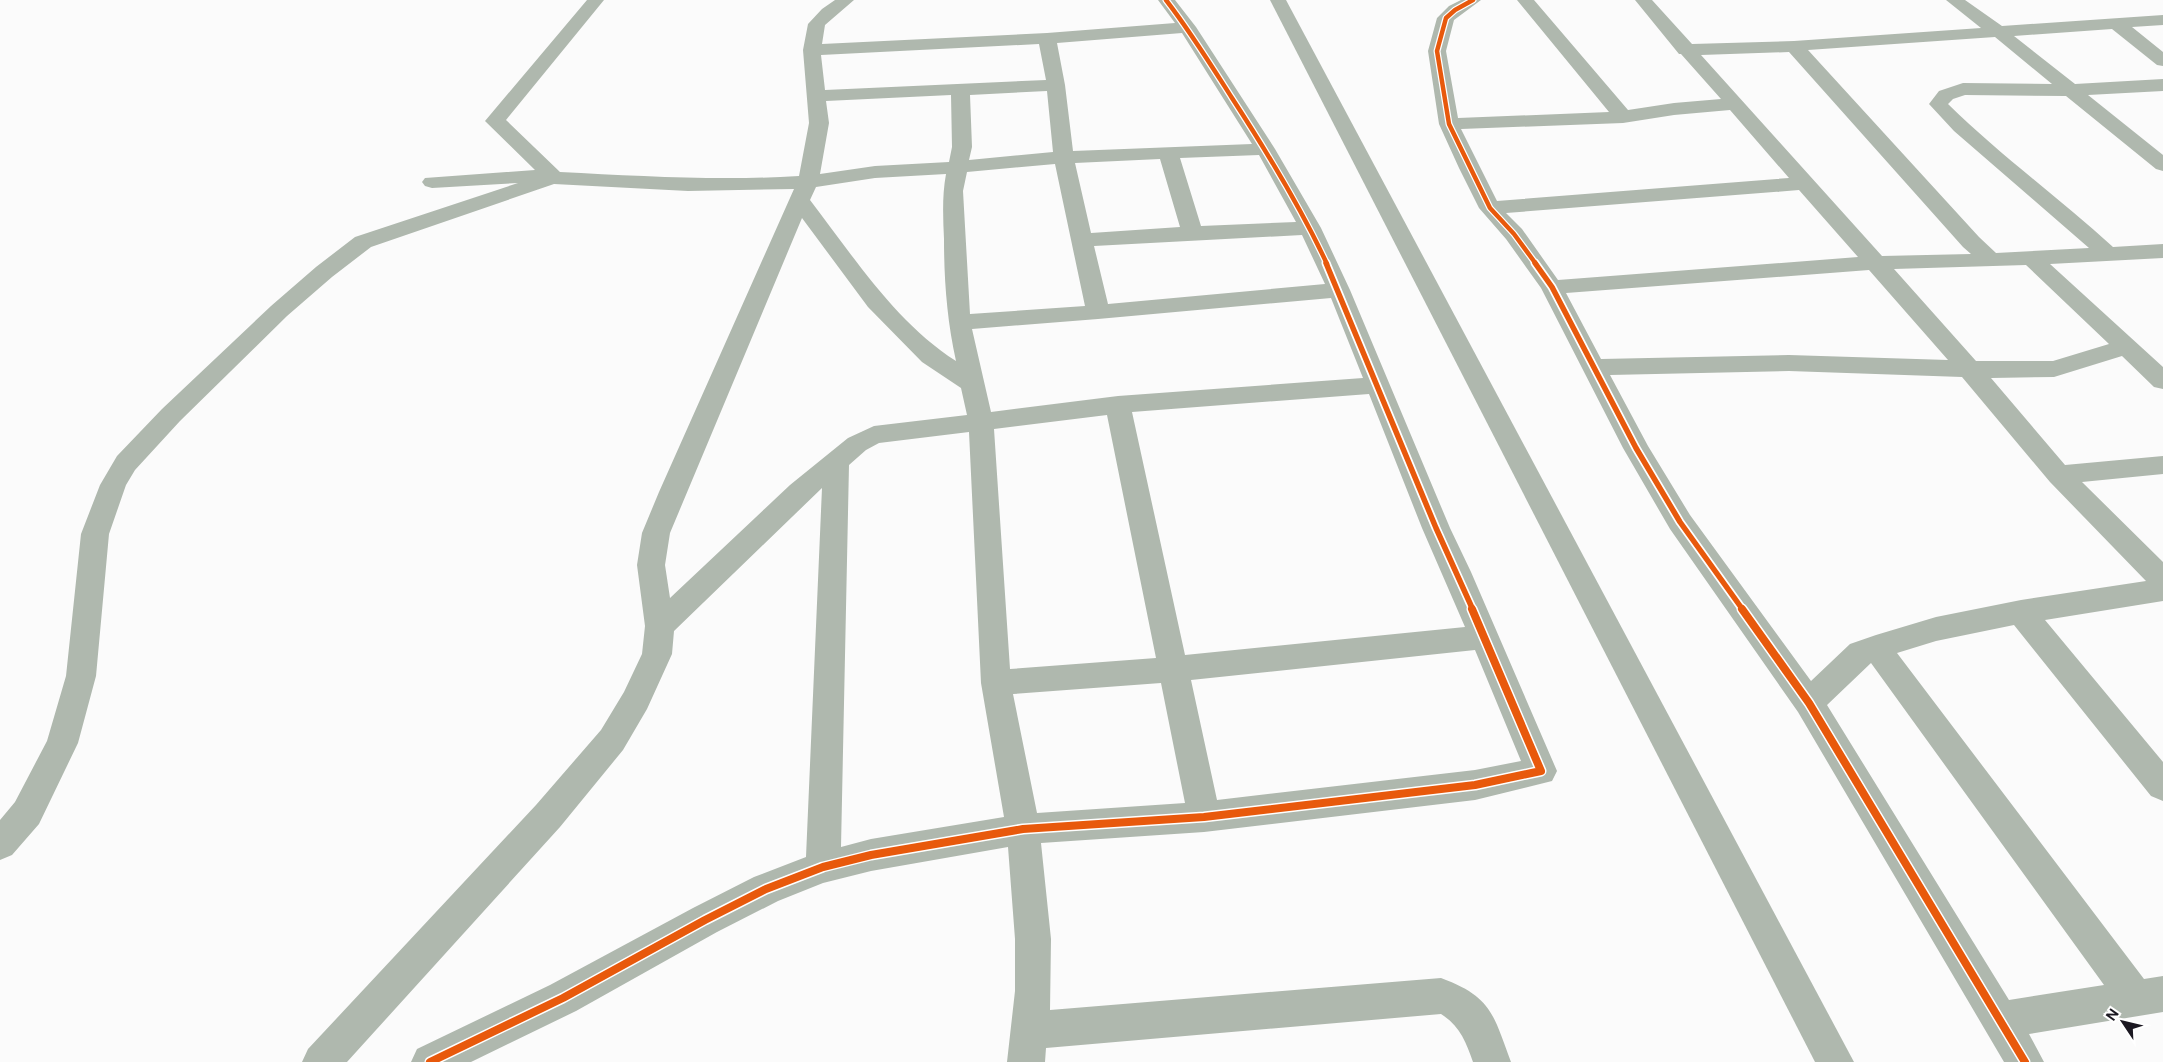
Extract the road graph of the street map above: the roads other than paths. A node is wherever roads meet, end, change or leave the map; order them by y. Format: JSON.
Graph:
{"nodes":[{"id":1,"x":596,"y":0,"type":"edge"},
{"id":2,"x":846,"y":0,"type":"edge"},
{"id":3,"x":1166,"y":0,"type":"edge"},
{"id":4,"x":1278,"y":0,"type":"edge"},
{"id":5,"x":1473,"y":0,"type":"edge"},
{"id":6,"x":1525,"y":0,"type":"edge"},
{"id":7,"x":1643,"y":0,"type":"edge"},
{"id":8,"x":1954,"y":0,"type":"edge"},
{"id":9,"x":2163,"y":20,"type":"edge"},
{"id":10,"x":2114,"y":22,"type":"junction"},
{"id":11,"x":1187,"y":27,"type":"junction"},
{"id":12,"x":1999,"y":32,"type":"junction"},
{"id":13,"x":1047,"y":38,"type":"junction"},
{"id":14,"x":1794,"y":46,"type":"junction"},
{"id":15,"x":812,"y":50,"type":"junction"},
{"id":16,"x":1685,"y":50,"type":"junction"},
{"id":17,"x":2163,"y":60,"type":"edge"},
{"id":18,"x":1056,"y":84,"type":"junction"},
{"id":19,"x":2163,"y":85,"type":"edge"},
{"id":20,"x":2071,"y":90,"type":"junction"},
{"id":21,"x":960,"y":91,"type":"junction"},
{"id":22,"x":816,"y":96,"type":"junction"},
{"id":23,"x":1734,"y":104,"type":"junction"},
{"id":24,"x":1623,"y":117,"type":"junction"},
{"id":25,"x":1449,"y":124,"type":"junction"},
{"id":26,"x":1265,"y":149,"type":"junction"},
{"id":27,"x":1168,"y":153,"type":"junction"},
{"id":28,"x":1064,"y":157,"type":"junction"},
{"id":29,"x":2163,"y":165,"type":"edge"},
{"id":30,"x":959,"y":167,"type":"junction"},
{"id":31,"x":554,"y":177,"type":"junction"},
{"id":32,"x":432,"y":182,"type":"dead end"},
{"id":33,"x":1804,"y":183,"type":"junction"},
{"id":34,"x":803,"y":191,"type":"junction"},
{"id":35,"x":1490,"y":208,"type":"junction"},
{"id":36,"x":1310,"y":228,"type":"junction"},
{"id":37,"x":1192,"y":233,"type":"junction"},
{"id":38,"x":1082,"y":240,"type":"junction"},
{"id":39,"x":2138,"y":252,"type":"junction"},
{"id":40,"x":2163,"y":252,"type":"edge"},
{"id":41,"x":2108,"y":254,"type":"junction"},
{"id":42,"x":2030,"y":257,"type":"junction"},
{"id":43,"x":1991,"y":260,"type":"junction"},
{"id":44,"x":1874,"y":262,"type":"junction"},
{"id":45,"x":2163,"y":272,"type":"edge"},
{"id":46,"x":1552,"y":287,"type":"junction"},
{"id":47,"x":1340,"y":290,"type":"junction"},
{"id":48,"x":1098,"y":312,"type":"junction"},
{"id":49,"x":959,"y":322,"type":"junction"},
{"id":50,"x":2125,"y":347,"type":"junction"},
{"id":51,"x":1594,"y":367,"type":"junction"},
{"id":52,"x":1966,"y":368,"type":"junction"},
{"id":53,"x":2163,"y":381,"type":"edge"},
{"id":54,"x":973,"y":384,"type":"junction"},
{"id":55,"x":1379,"y":386,"type":"junction"},
{"id":56,"x":1118,"y":405,"type":"junction"},
{"id":57,"x":981,"y":422,"type":"junction"},
{"id":58,"x":836,"y":461,"type":"junction"},
{"id":59,"x":2163,"y":465,"type":"edge"},
{"id":60,"x":2059,"y":474,"type":"junction"},
{"id":61,"x":2163,"y":580,"type":"edge"},
{"id":62,"x":2163,"y":590,"type":"edge"},
{"id":63,"x":2021,"y":612,"type":"junction"},
{"id":64,"x":660,"y":626,"type":"junction"},
{"id":65,"x":1484,"y":637,"type":"junction"},
{"id":66,"x":1876,"y":647,"type":"junction"},
{"id":67,"x":1173,"y":669,"type":"junction"},
{"id":68,"x":996,"y":683,"type":"junction"},
{"id":69,"x":1809,"y":703,"type":"junction"},
{"id":70,"x":2163,"y":786,"type":"edge"},
{"id":71,"x":1204,"y":817,"type":"junction"},
{"id":72,"x":13,"y":822,"type":"edge"},
{"id":73,"x":1023,"y":829,"type":"junction"},
{"id":74,"x":0,"y":844,"type":"edge"},
{"id":75,"x":823,"y":867,"type":"junction"},
{"id":76,"x":2150,"y":996,"type":"edge"},
{"id":77,"x":1999,"y":1020,"type":"junction"},
{"id":78,"x":1027,"y":1046,"type":"edge"},
{"id":79,"x":321,"y":1062,"type":"edge"},
{"id":80,"x":430,"y":1062,"type":"edge"},
{"id":81,"x":1492,"y":1062,"type":"edge"},
{"id":82,"x":1835,"y":1062,"type":"edge"},
{"id":83,"x":2025,"y":1062,"type":"edge"}],
"edges":[{"from":1,"to":31,"type":"street"},
{"from":2,"to":15,"type":"street"},
{"from":3,"to":11,"type":"street"},
{"from":4,"to":82,"type":"street"},
{"from":5,"to":25,"type":"street"},
{"from":6,"to":24,"type":"street"},
{"from":7,"to":16,"type":"street"},
{"from":8,"to":12,"type":"street"},
{"from":9,"to":10,"type":"street"},
{"from":10,"to":12,"type":"street"},
{"from":10,"to":17,"type":"street"},
{"from":11,"to":13,"type":"street"},
{"from":11,"to":26,"type":"street"},
{"from":12,"to":14,"type":"street"},
{"from":12,"to":20,"type":"street"},
{"from":13,"to":15,"type":"street"},
{"from":13,"to":18,"type":"street"},
{"from":14,"to":16,"type":"street"},
{"from":14,"to":43,"type":"street"},
{"from":15,"to":22,"type":"street"},
{"from":16,"to":23,"type":"street"},
{"from":18,"to":21,"type":"street"},
{"from":18,"to":28,"type":"street"},
{"from":19,"to":20,"type":"street"},
{"from":20,"to":29,"type":"street"},
{"from":20,"to":41,"type":"street"},
{"from":21,"to":22,"type":"street"},
{"from":21,"to":30,"type":"street"},
{"from":22,"to":34,"type":"street"},
{"from":23,"to":24,"type":"street"},
{"from":23,"to":33,"type":"street"},
{"from":24,"to":25,"type":"street"},
{"from":25,"to":35,"type":"street"},
{"from":26,"to":27,"type":"street"},
{"from":26,"to":36,"type":"street"},
{"from":27,"to":28,"type":"street"},
{"from":27,"to":37,"type":"street"},
{"from":28,"to":30,"type":"street"},
{"from":28,"to":38,"type":"street"},
{"from":30,"to":34,"type":"street"},
{"from":30,"to":49,"type":"street"},
{"from":31,"to":32,"type":"street"},
{"from":31,"to":34,"type":"street"},
{"from":31,"to":72,"type":"street"},
{"from":33,"to":35,"type":"street"},
{"from":33,"to":44,"type":"street"},
{"from":34,"to":54,"type":"street"},
{"from":34,"to":64,"type":"street"},
{"from":35,"to":46,"type":"street"},
{"from":36,"to":37,"type":"street"},
{"from":36,"to":47,"type":"street"},
{"from":37,"to":38,"type":"street"},
{"from":38,"to":48,"type":"street"},
{"from":39,"to":40,"type":"street"},
{"from":39,"to":41,"type":"street"},
{"from":39,"to":45,"type":"street"},
{"from":41,"to":42,"type":"street"},
{"from":42,"to":43,"type":"street"},
{"from":42,"to":50,"type":"street"},
{"from":43,"to":44,"type":"street"},
{"from":44,"to":46,"type":"street"},
{"from":44,"to":52,"type":"street"},
{"from":46,"to":51,"type":"street"},
{"from":47,"to":48,"type":"street"},
{"from":47,"to":55,"type":"street"},
{"from":48,"to":49,"type":"street"},
{"from":49,"to":54,"type":"street"},
{"from":50,"to":52,"type":"street"},
{"from":50,"to":53,"type":"street"},
{"from":51,"to":52,"type":"street"},
{"from":51,"to":69,"type":"street"},
{"from":52,"to":60,"type":"street"},
{"from":54,"to":57,"type":"street"},
{"from":55,"to":56,"type":"street"},
{"from":55,"to":65,"type":"street"},
{"from":56,"to":57,"type":"street"},
{"from":56,"to":67,"type":"street"},
{"from":57,"to":58,"type":"street"},
{"from":57,"to":68,"type":"street"},
{"from":58,"to":64,"type":"street"},
{"from":58,"to":75,"type":"street"},
{"from":59,"to":60,"type":"street"},
{"from":60,"to":61,"type":"street"},
{"from":62,"to":63,"type":"street"},
{"from":63,"to":66,"type":"street"},
{"from":63,"to":70,"type":"street"},
{"from":64,"to":79,"type":"street"},
{"from":65,"to":67,"type":"street"},
{"from":65,"to":71,"type":"street"},
{"from":66,"to":69,"type":"street"},
{"from":66,"to":76,"type":"street"},
{"from":67,"to":68,"type":"street"},
{"from":67,"to":71,"type":"street"},
{"from":68,"to":73,"type":"street"},
{"from":69,"to":77,"type":"street"},
{"from":71,"to":73,"type":"street"},
{"from":72,"to":74,"type":"street"},
{"from":73,"to":75,"type":"street"},
{"from":73,"to":78,"type":"street"},
{"from":75,"to":80,"type":"street"},
{"from":76,"to":77,"type":"street"},
{"from":77,"to":83,"type":"street"},
{"from":78,"to":81,"type":"street"}]}
